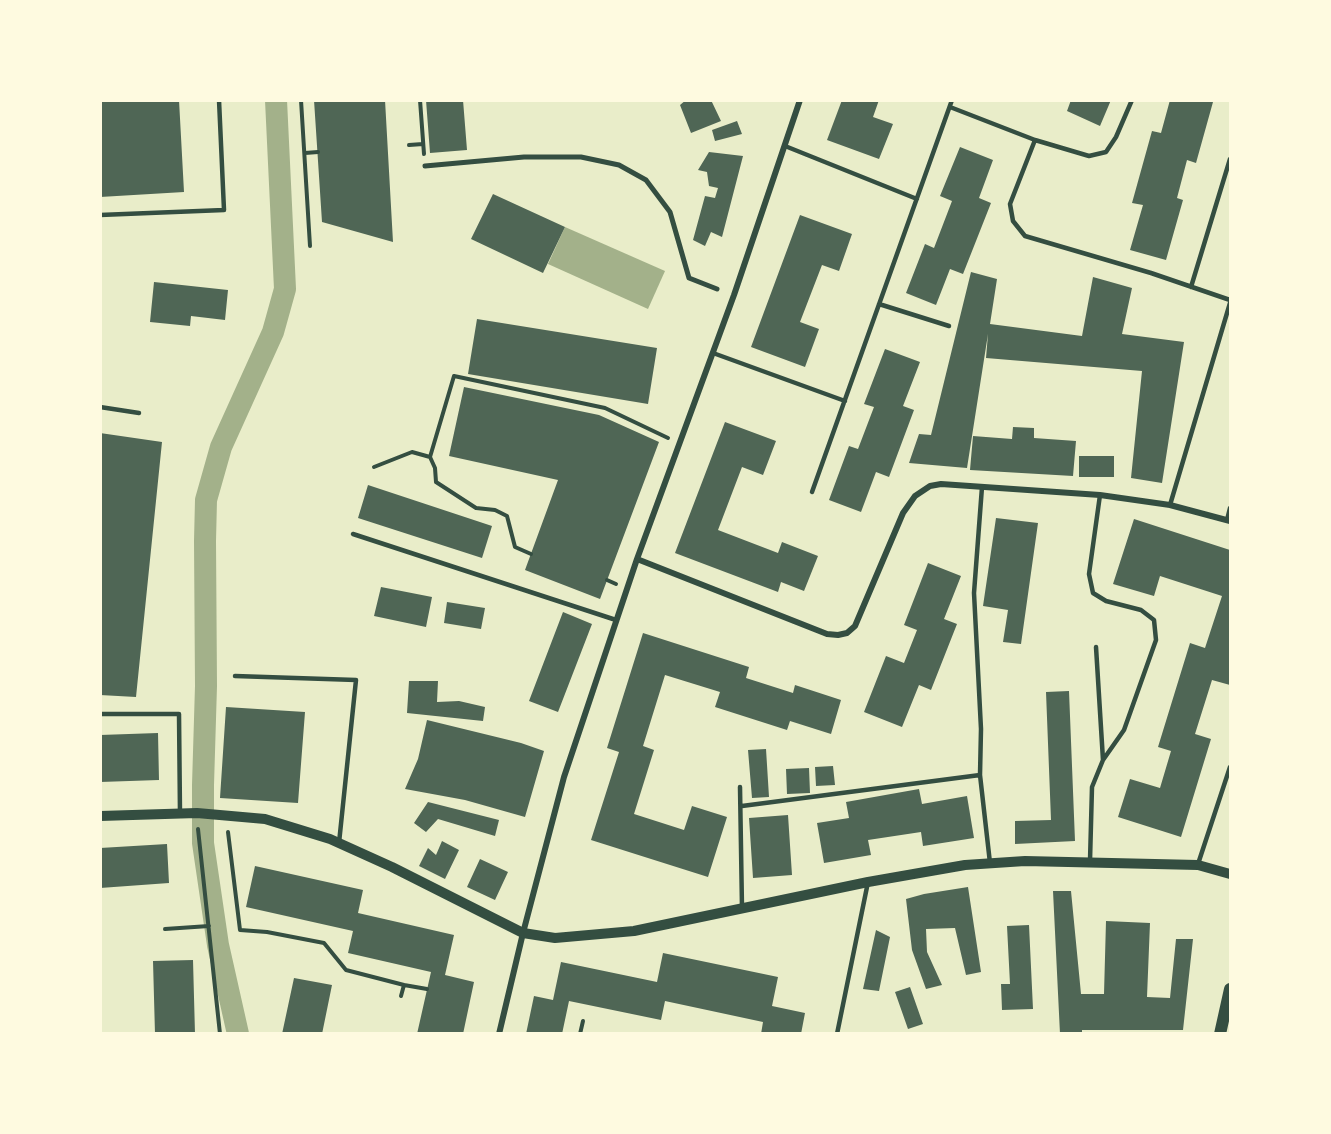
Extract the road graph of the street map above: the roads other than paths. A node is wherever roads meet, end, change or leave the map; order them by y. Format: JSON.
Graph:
{"nodes":[{"id":1,"x":219,"y":100,"type":"edge"},
{"id":2,"x":800,"y":100,"type":"edge"},
{"id":3,"x":952,"y":100,"type":"edge"},
{"id":4,"x":1132,"y":100,"type":"edge"},
{"id":5,"x":950,"y":107,"type":"junction"},
{"id":6,"x":1035,"y":140,"type":"junction"},
{"id":7,"x":785,"y":146,"type":"junction"},
{"id":8,"x":1230,"y":159,"type":"edge"},
{"id":9,"x":425,"y":166,"type":"road end"},
{"id":10,"x":1223,"y":182,"type":"junction"},
{"id":11,"x":1230,"y":184,"type":"edge"},
{"id":12,"x":917,"y":199,"type":"junction"},
{"id":13,"x":100,"y":214,"type":"edge"},
{"id":14,"x":1191,"y":287,"type":"junction"},
{"id":15,"x":717,"y":289,"type":"dead end"},
{"id":16,"x":1230,"y":302,"type":"edge"},
{"id":17,"x":879,"y":304,"type":"junction"},
{"id":18,"x":949,"y":326,"type":"dead end"},
{"id":19,"x":713,"y":353,"type":"junction"},
{"id":20,"x":844,"y":401,"type":"junction"},
{"id":21,"x":100,"y":407,"type":"edge"},
{"id":22,"x":139,"y":413,"type":"dead end"},
{"id":23,"x":982,"y":487,"type":"junction"},
{"id":24,"x":812,"y":492,"type":"dead end"},
{"id":25,"x":1100,"y":495,"type":"junction"},
{"id":26,"x":1170,"y":505,"type":"junction"},
{"id":27,"x":1230,"y":508,"type":"edge"},
{"id":28,"x":1229,"y":521,"type":"edge"},
{"id":29,"x":353,"y":534,"type":"dead end"},
{"id":30,"x":637,"y":559,"type":"junction"},
{"id":31,"x":616,"y":620,"type":"junction"},
{"id":32,"x":1096,"y":647,"type":"dead end"},
{"id":33,"x":235,"y":676,"type":"dead end"},
{"id":34,"x":100,"y":714,"type":"edge"},
{"id":35,"x":1103,"y":760,"type":"junction"},
{"id":36,"x":1230,"y":767,"type":"edge"},
{"id":37,"x":980,"y":776,"type":"junction"},
{"id":38,"x":740,"y":787,"type":"dead end"},
{"id":39,"x":742,"y":806,"type":"junction"},
{"id":40,"x":180,"y":814,"type":"junction"},
{"id":41,"x":100,"y":816,"type":"edge"},
{"id":42,"x":339,"y":843,"type":"junction"},
{"id":43,"x":990,"y":863,"type":"junction"},
{"id":44,"x":1090,"y":863,"type":"junction"},
{"id":45,"x":1198,"y":865,"type":"junction"},
{"id":46,"x":1230,"y":874,"type":"edge"},
{"id":47,"x":868,"y":882,"type":"junction"},
{"id":48,"x":742,"y":909,"type":"junction"},
{"id":49,"x":523,"y":933,"type":"junction"},
{"id":50,"x":1230,"y":989,"type":"edge"},
{"id":51,"x":1221,"y":1030,"type":"edge"},
{"id":52,"x":499,"y":1034,"type":"edge"},
{"id":53,"x":837,"y":1034,"type":"edge"}],
"edges":[{"from":1,"to":13,"type":"lane"},
{"from":2,"to":7,"type":"street"},
{"from":3,"to":5,"type":"lane"},
{"from":4,"to":6,"type":"lane"},
{"from":5,"to":6,"type":"lane"},
{"from":5,"to":12,"type":"lane"},
{"from":6,"to":14,"type":"lane"},
{"from":7,"to":12,"type":"lane"},
{"from":7,"to":19,"type":"street"},
{"from":8,"to":10,"type":"lane"},
{"from":9,"to":15,"type":"street"},
{"from":10,"to":11,"type":"lane"},
{"from":10,"to":14,"type":"lane"},
{"from":12,"to":17,"type":"lane"},
{"from":14,"to":16,"type":"lane"},
{"from":16,"to":26,"type":"lane"},
{"from":17,"to":18,"type":"lane"},
{"from":17,"to":20,"type":"lane"},
{"from":19,"to":20,"type":"lane"},
{"from":19,"to":30,"type":"street"},
{"from":20,"to":24,"type":"lane"},
{"from":21,"to":22,"type":"lane"},
{"from":23,"to":25,"type":"street"},
{"from":23,"to":30,"type":"street"},
{"from":23,"to":37,"type":"lane"},
{"from":25,"to":26,"type":"street"},
{"from":25,"to":35,"type":"lane"},
{"from":26,"to":28,"type":"street"},
{"from":27,"to":28,"type":"lane"},
{"from":29,"to":31,"type":"lane"},
{"from":30,"to":31,"type":"street"},
{"from":31,"to":49,"type":"street"},
{"from":32,"to":35,"type":"lane"},
{"from":33,"to":42,"type":"lane"},
{"from":34,"to":40,"type":"lane"},
{"from":35,"to":44,"type":"lane"},
{"from":36,"to":45,"type":"lane"},
{"from":37,"to":39,"type":"lane"},
{"from":37,"to":43,"type":"lane"},
{"from":38,"to":39,"type":"lane"},
{"from":39,"to":48,"type":"lane"},
{"from":40,"to":41,"type":"street"},
{"from":40,"to":42,"type":"street"},
{"from":42,"to":49,"type":"street"},
{"from":43,"to":44,"type":"street"},
{"from":43,"to":47,"type":"street"},
{"from":44,"to":45,"type":"street"},
{"from":45,"to":46,"type":"street"},
{"from":47,"to":48,"type":"street"},
{"from":47,"to":53,"type":"lane"},
{"from":48,"to":49,"type":"street"},
{"from":49,"to":52,"type":"street"},
{"from":50,"to":51,"type":"main road"}]}
